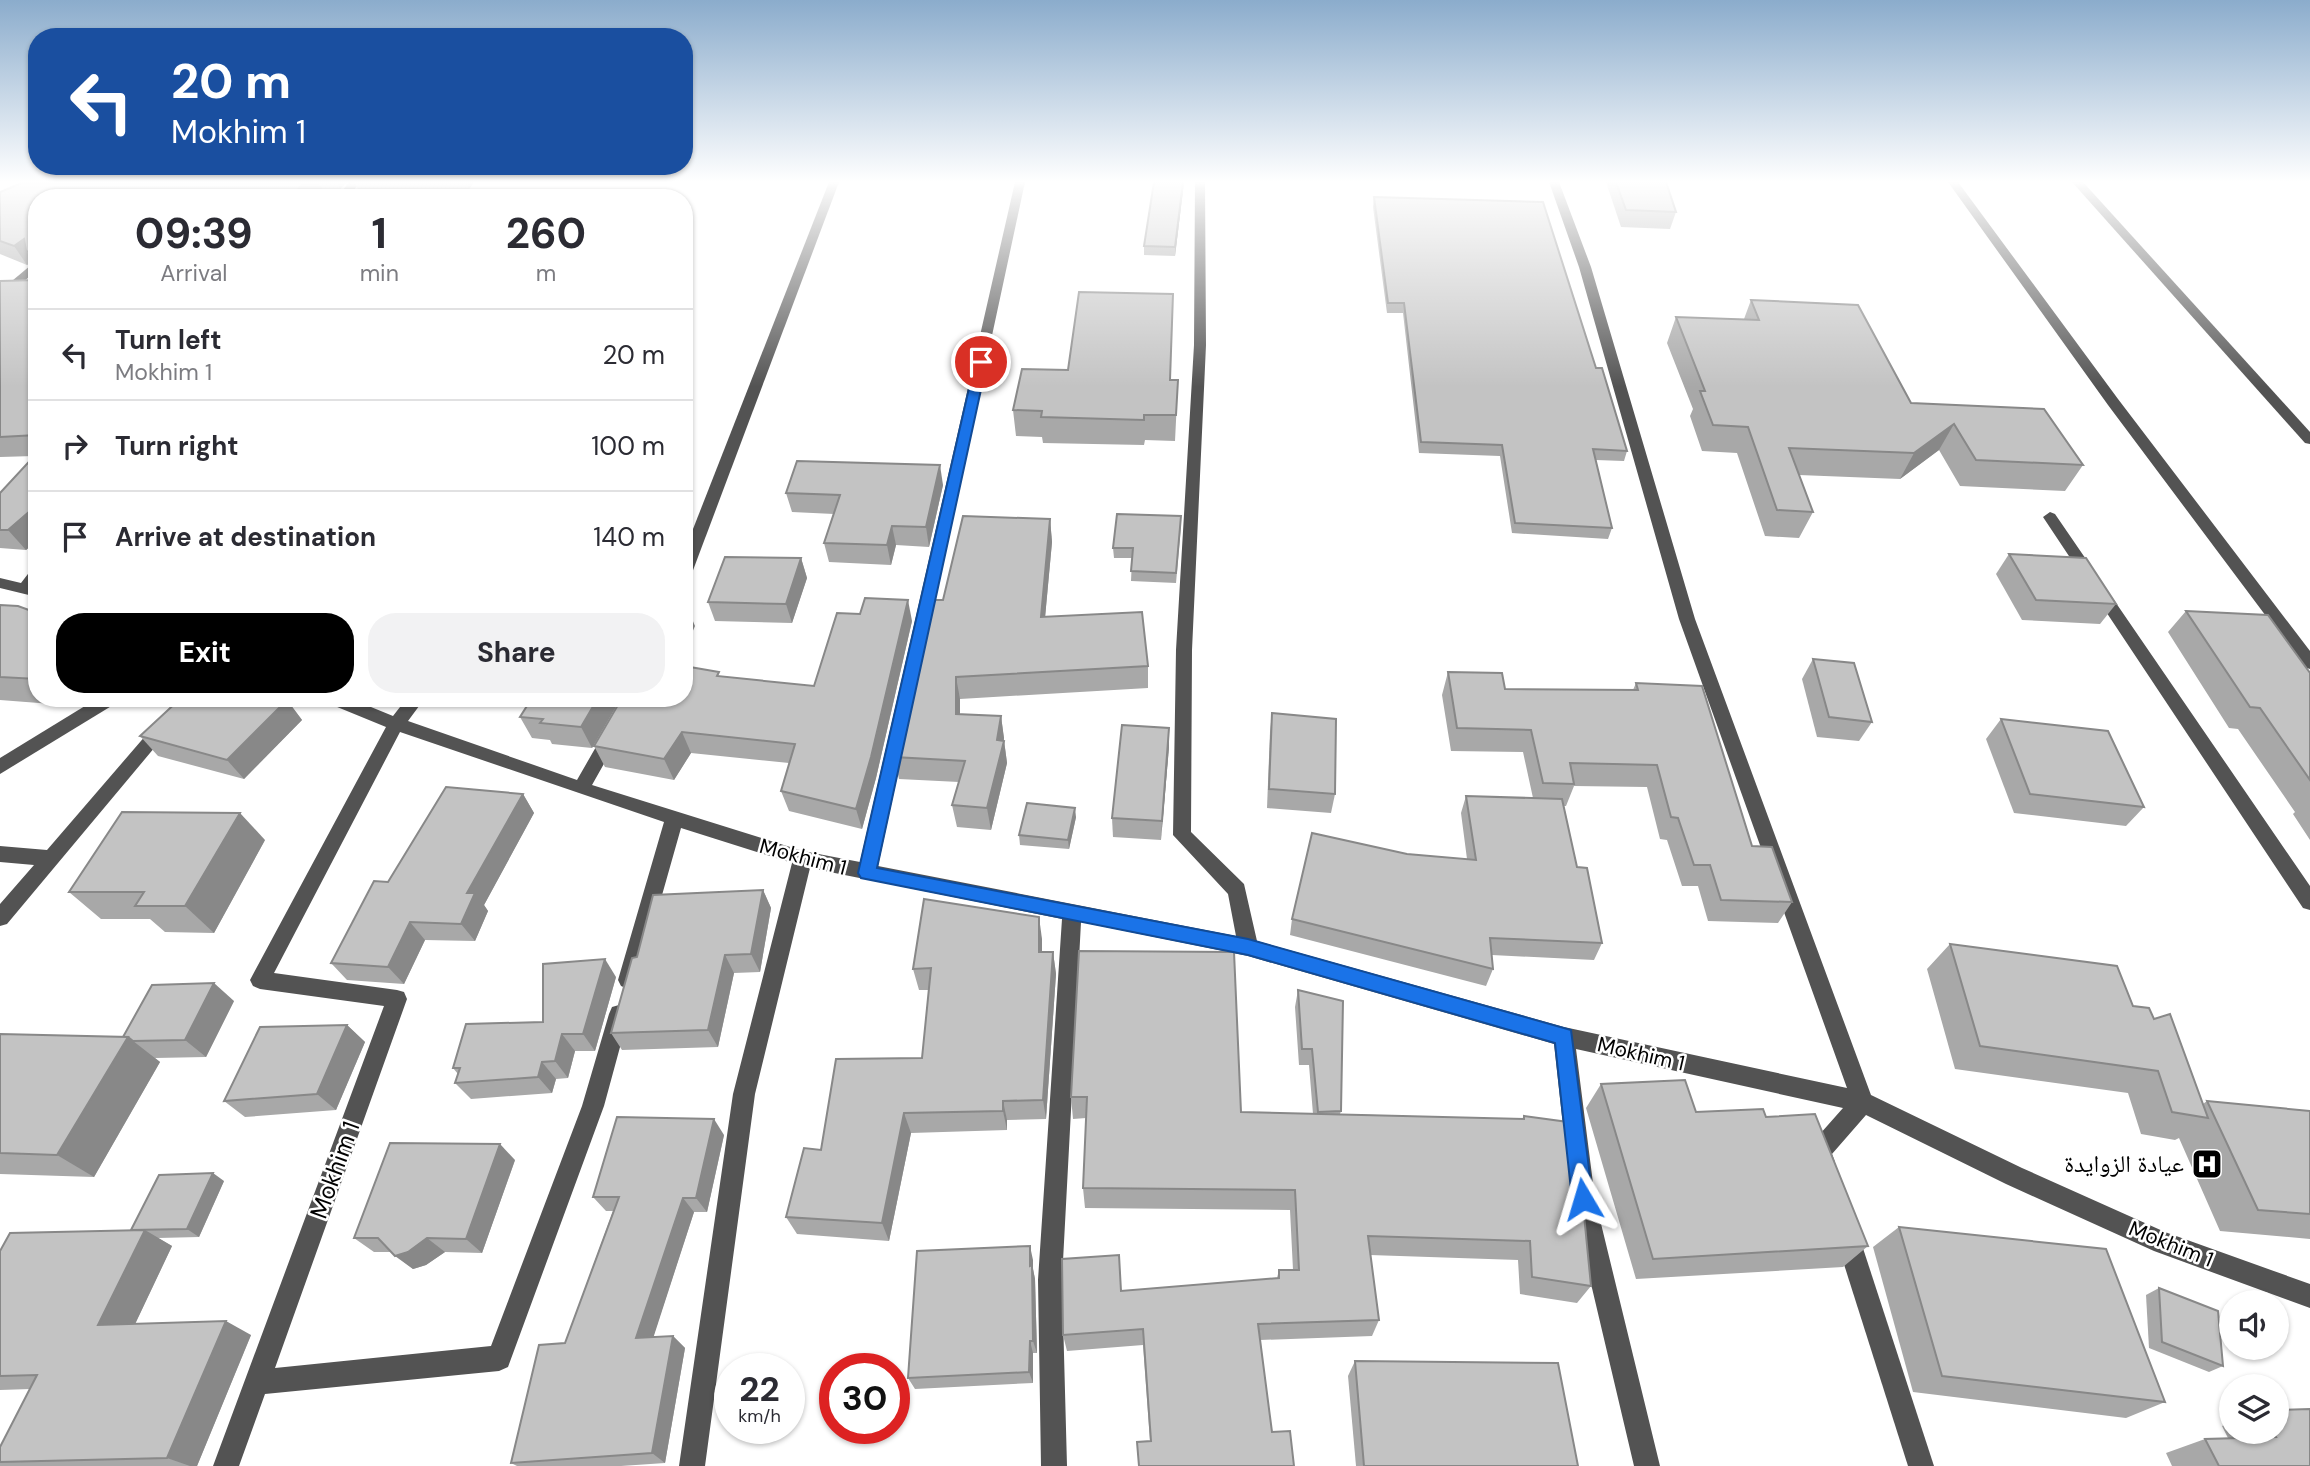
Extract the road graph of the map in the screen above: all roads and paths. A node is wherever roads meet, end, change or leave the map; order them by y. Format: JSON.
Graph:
{"nodes":[{"id":1,"x":808,"y":250,"type":"edge"},
{"id":2,"x":1005,"y":250,"type":"edge"},
{"id":3,"x":1200,"y":250,"type":"edge"},
{"id":4,"x":1578,"y":250,"type":"edge"},
{"id":5,"x":2002,"y":250,"type":"edge"},
{"id":6,"x":2139,"y":250,"type":"edge"},
{"id":7,"x":28,"y":272,"type":"edge"},
{"id":8,"x":0,"y":280,"type":"edge"},
{"id":9,"x":16,"y":283,"type":"junction"},
{"id":10,"x":0,"y":298,"type":"edge"},
{"id":11,"x":2310,"y":440,"type":"edge"},
{"id":12,"x":2050,"y":517,"type":"dead end"},
{"id":13,"x":693,"y":550,"type":"edge"},
{"id":14,"x":0,"y":583,"type":"edge"},
{"id":15,"x":28,"y":589,"type":"edge"},
{"id":16,"x":2310,"y":663,"type":"edge"},
{"id":17,"x":97,"y":707,"type":"edge"},
{"id":18,"x":180,"y":707,"type":"edge"},
{"id":19,"x":354,"y":707,"type":"edge"},
{"id":20,"x":410,"y":707,"type":"edge"},
{"id":21,"x":628,"y":707,"type":"edge"},
{"id":22,"x":396,"y":724,"type":"junction"},
{"id":23,"x":0,"y":766,"type":"edge"},
{"id":24,"x":581,"y":789,"type":"junction"},
{"id":25,"x":674,"y":819,"type":"junction"},
{"id":26,"x":0,"y":853,"type":"edge"},
{"id":27,"x":50,"y":858,"type":"junction"},
{"id":28,"x":803,"y":859,"type":"junction"},
{"id":29,"x":867,"y":873,"type":"junction"},
{"id":30,"x":2310,"y":902,"type":"edge"},
{"id":31,"x":1072,"y":914,"type":"junction"},
{"id":32,"x":0,"y":918,"type":"edge"},
{"id":33,"x":1248,"y":947,"type":"junction"},
{"id":34,"x":1564,"y":1037,"type":"junction"},
{"id":35,"x":1863,"y":1102,"type":"junction"},
{"id":36,"x":1833,"y":1190,"type":"edge"},
{"id":37,"x":1841,"y":1217,"type":"edge"},
{"id":38,"x":2310,"y":1296,"type":"edge"},
{"id":39,"x":258,"y":1382,"type":"junction"},
{"id":40,"x":226,"y":1466,"type":"edge"},
{"id":41,"x":692,"y":1466,"type":"edge"},
{"id":42,"x":1054,"y":1466,"type":"edge"},
{"id":43,"x":1647,"y":1466,"type":"edge"},
{"id":44,"x":1922,"y":1466,"type":"edge"}],
"edges":[{"from":1,"to":13,"type":"street"},
{"from":2,"to":29,"type":"street"},
{"from":3,"to":33,"type":"street"},
{"from":4,"to":35,"type":"street"},
{"from":5,"to":16,"type":"street"},
{"from":6,"to":11,"type":"street"},
{"from":7,"to":9,"type":"street"},
{"from":8,"to":9,"type":"street"},
{"from":9,"to":10,"type":"street"},
{"from":12,"to":30,"type":"street"},
{"from":14,"to":15,"type":"street"},
{"from":17,"to":23,"type":"street"},
{"from":18,"to":27,"type":"street"},
{"from":19,"to":22,"type":"street","name":"Mokhim 1"},
{"from":20,"to":22,"type":"street","name":"Mokhim 1"},
{"from":21,"to":24,"type":"street"},
{"from":22,"to":24,"type":"street","name":"Mokhim 1"},
{"from":22,"to":39,"type":"street","name":"Mokhim 1"},
{"from":24,"to":25,"type":"street","name":"Mokhim 1"},
{"from":25,"to":28,"type":"street","name":"Mokhim 1"},
{"from":25,"to":39,"type":"street"},
{"from":26,"to":27,"type":"street"},
{"from":27,"to":32,"type":"street"},
{"from":28,"to":29,"type":"street","name":"Mokhim 1"},
{"from":28,"to":41,"type":"street"},
{"from":29,"to":31,"type":"street","name":"Mokhim 1"},
{"from":31,"to":33,"type":"street","name":"Mokhim 1"},
{"from":31,"to":42,"type":"street"},
{"from":33,"to":34,"type":"street","name":"Mokhim 1"},
{"from":34,"to":35,"type":"street","name":"Mokhim 1"},
{"from":34,"to":43,"type":"street"},
{"from":35,"to":36,"type":"street"},
{"from":35,"to":38,"type":"street","name":"Mokhim 1"},
{"from":37,"to":44,"type":"street"},
{"from":39,"to":40,"type":"street","name":"Mokhim 1"}]}
